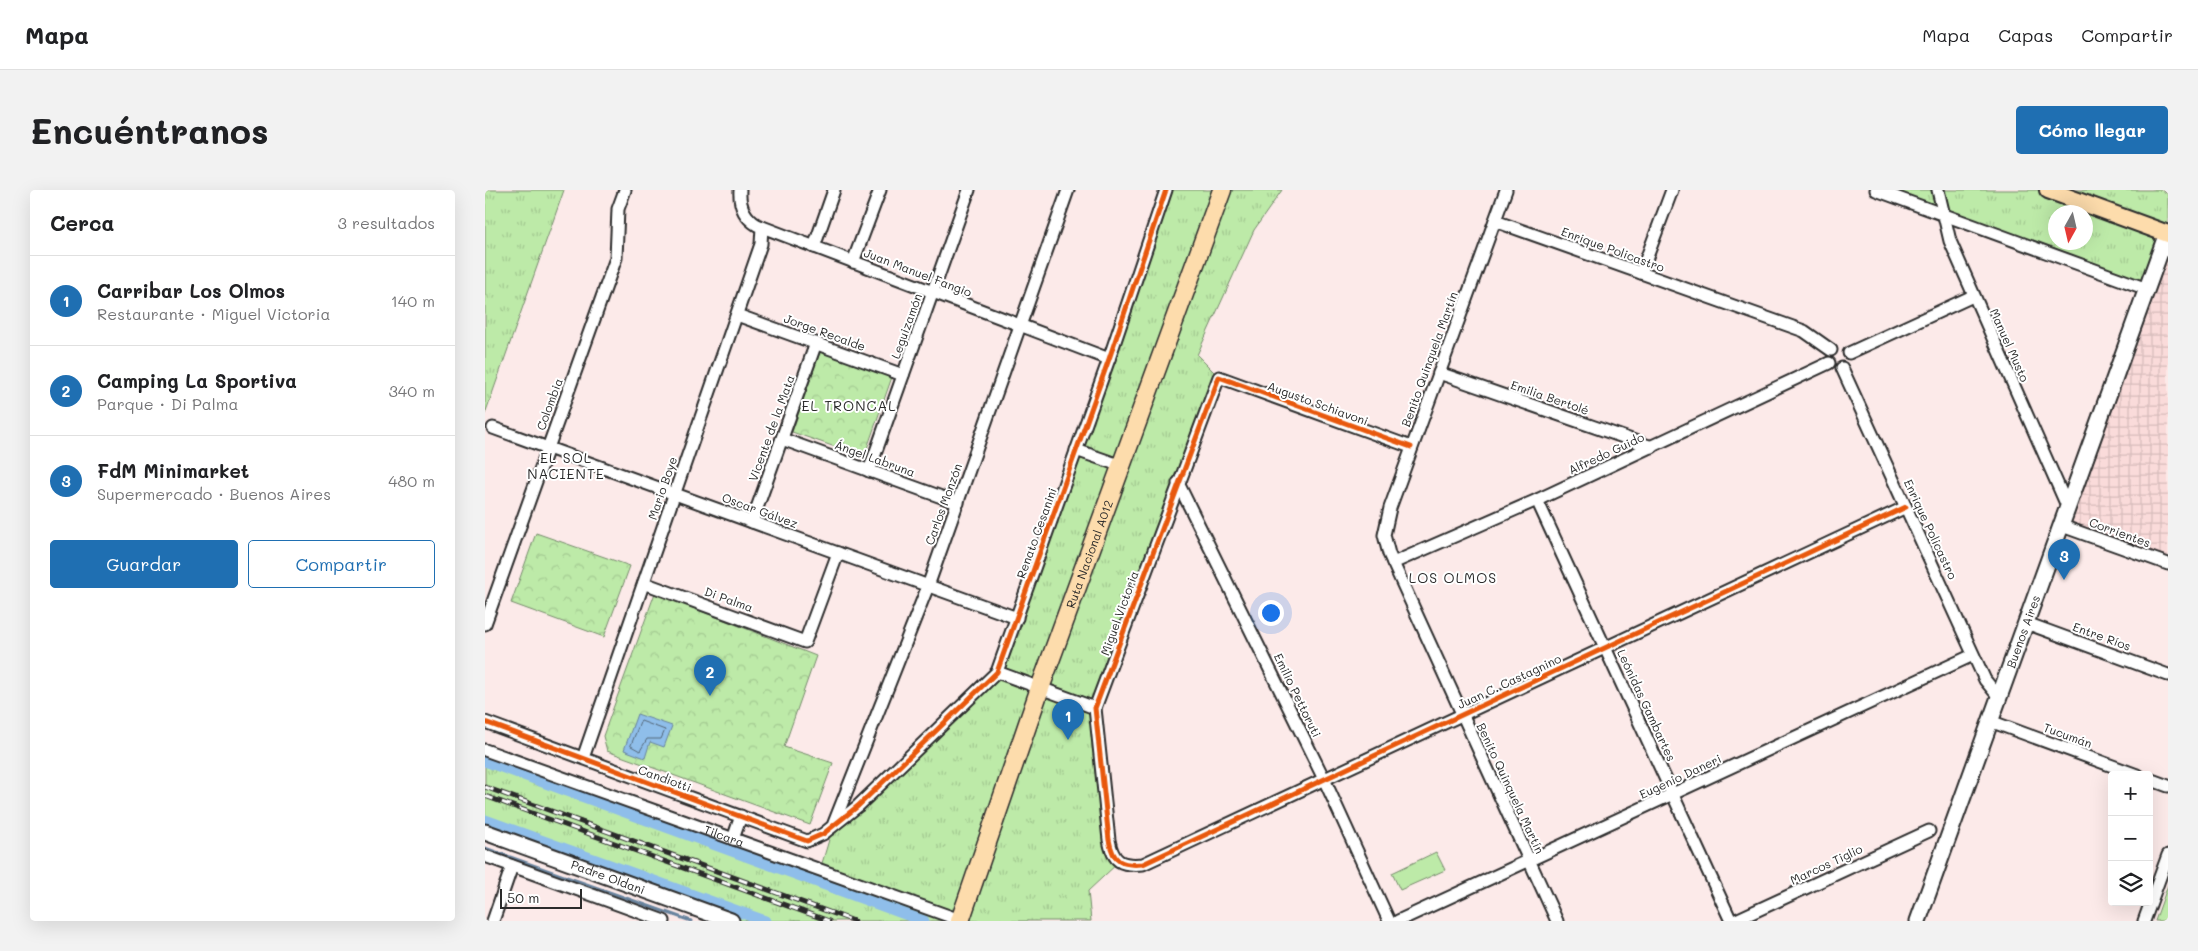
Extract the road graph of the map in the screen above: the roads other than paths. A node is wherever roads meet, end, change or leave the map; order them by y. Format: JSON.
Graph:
{"nodes":[{"id":1,"x":625,"y":190,"type":"edge"},
{"id":2,"x":740,"y":190,"type":"edge"},
{"id":3,"x":834,"y":190,"type":"edge"},
{"id":4,"x":880,"y":190,"type":"edge"},
{"id":5,"x":969,"y":190,"type":"edge"},
{"id":6,"x":1068,"y":190,"type":"edge"},
{"id":7,"x":1166,"y":190,"type":"edge"},
{"id":8,"x":1222,"y":190,"type":"edge"},
{"id":9,"x":1506,"y":190,"type":"edge"},
{"id":10,"x":1672,"y":190,"type":"edge"},
{"id":11,"x":1876,"y":190,"type":"edge"},
{"id":12,"x":1938,"y":190,"type":"edge"},
{"id":13,"x":2048,"y":190,"type":"edge"},
{"id":14,"x":1942,"y":214,"type":"junction"},
{"id":15,"x":1495,"y":221,"type":"junction"},
{"id":16,"x":762,"y":228,"type":"junction"},
{"id":17,"x":2168,"y":232,"type":"edge"},
{"id":18,"x":814,"y":247,"type":"junction"},
{"id":19,"x":853,"y":262,"type":"junction"},
{"id":20,"x":1641,"y":273,"type":"junction"},
{"id":21,"x":2147,"y":289,"type":"junction"},
{"id":22,"x":933,"y":292,"type":"junction"},
{"id":23,"x":1973,"y":296,"type":"junction"},
{"id":24,"x":737,"y":315,"type":"junction"},
{"id":25,"x":1021,"y":325,"type":"junction"},
{"id":26,"x":816,"y":344,"type":"junction"},
{"id":27,"x":1831,"y":350,"type":"junction"},
{"id":28,"x":1849,"y":353,"type":"junction"},
{"id":29,"x":1109,"y":359,"type":"junction"},
{"id":30,"x":1829,"y":362,"type":"junction"},
{"id":31,"x":1842,"y":368,"type":"junction"},
{"id":32,"x":1439,"y":373,"type":"junction"},
{"id":33,"x":903,"y":375,"type":"junction"},
{"id":34,"x":1219,"y":377,"type":"joint"},
{"id":35,"x":493,"y":428,"type":"dead end"},
{"id":36,"x":782,"y":439,"type":"junction"},
{"id":37,"x":1411,"y":447,"type":"junction"},
{"id":38,"x":1652,"y":447,"type":"junction"},
{"id":39,"x":548,"y":448,"type":"junction"},
{"id":40,"x":1077,"y":450,"type":"junction"},
{"id":41,"x":1122,"y":466,"type":"junction"},
{"id":42,"x":869,"y":471,"type":"junction"},
{"id":43,"x":1178,"y":483,"type":"junction"},
{"id":44,"x":674,"y":494,"type":"junction"},
{"id":45,"x":1537,"y":500,"type":"junction"},
{"id":46,"x":958,"y":503,"type":"junction"},
{"id":47,"x":1905,"y":507,"type":"junction"},
{"id":48,"x":2068,"y":508,"type":"junction"},
{"id":49,"x":752,"y":522,"type":"junction"},
{"id":50,"x":2062,"y":526,"type":"junction"},
{"id":51,"x":838,"y":553,"type":"junction"},
{"id":52,"x":1393,"y":563,"type":"junction"},
{"id":53,"x":2168,"y":564,"type":"edge"},
{"id":54,"x":643,"y":583,"type":"junction"},
{"id":55,"x":928,"y":586,"type":"junction"},
{"id":56,"x":1017,"y":618,"type":"junction"},
{"id":57,"x":2026,"y":623,"type":"junction"},
{"id":58,"x":485,"y":624,"type":"edge"},
{"id":59,"x":1605,"y":647,"type":"junction"},
{"id":60,"x":1973,"y":655,"type":"junction"},
{"id":61,"x":997,"y":672,"type":"junction"},
{"id":62,"x":2168,"y":675,"type":"edge"},
{"id":63,"x":1040,"y":688,"type":"junction"},
{"id":64,"x":1999,"y":697,"type":"junction"},
{"id":65,"x":1095,"y":708,"type":"junction"},
{"id":66,"x":1462,"y":714,"type":"junction"},
{"id":67,"x":485,"y":722,"type":"edge"},
{"id":68,"x":1990,"y":722,"type":"junction"},
{"id":69,"x":485,"y":750,"type":"edge"},
{"id":70,"x":583,"y":758,"type":"junction"},
{"id":71,"x":2126,"y":771,"type":"edge"},
{"id":72,"x":1324,"y":779,"type":"junction"},
{"id":73,"x":2153,"y":780,"type":"edge"},
{"id":74,"x":2168,"y":786,"type":"edge"},
{"id":75,"x":1673,"y":794,"type":"junction"},
{"id":76,"x":741,"y":816,"type":"junction"},
{"id":77,"x":834,"y":823,"type":"junction"},
{"id":78,"x":1929,"y":831,"type":"dead end"},
{"id":79,"x":485,"y":832,"type":"edge"},
{"id":80,"x":733,"y":839,"type":"junction"},
{"id":81,"x":2168,"y":855,"type":"edge"},
{"id":82,"x":485,"y":856,"type":"edge"},
{"id":83,"x":1529,"y":860,"type":"junction"},
{"id":84,"x":1119,"y":862,"type":"joint"},
{"id":85,"x":513,"y":866,"type":"junction"},
{"id":86,"x":642,"y":917,"type":"edge"},
{"id":87,"x":493,"y":921,"type":"edge"},
{"id":88,"x":664,"y":921,"type":"edge"},
{"id":89,"x":731,"y":921,"type":"edge"},
{"id":90,"x":961,"y":921,"type":"edge"},
{"id":91,"x":1389,"y":921,"type":"edge"},
{"id":92,"x":1399,"y":921,"type":"edge"},
{"id":93,"x":1557,"y":921,"type":"edge"},
{"id":94,"x":1733,"y":921,"type":"edge"},
{"id":95,"x":1918,"y":921,"type":"edge"},
{"id":96,"x":2144,"y":921,"type":"edge"}],
"edges":[{"from":1,"to":39,"type":"street","name":"Colombia"},
{"from":2,"to":16,"type":"street","name":"Juan Manuel Fangio"},
{"from":3,"to":18,"type":"street"},
{"from":4,"to":19,"type":"street"},
{"from":5,"to":22,"type":"street","name":"Leguizamón"},
{"from":6,"to":25,"type":"street","name":"Carlos Monzón"},
{"from":7,"to":29,"type":"street","name":"Renato Cesanini"},
{"from":8,"to":41,"type":"highway","name":"Ruta Nacional A012"},
{"from":9,"to":15,"type":"street","name":"Benito Quinquela Martín"},
{"from":10,"to":20,"type":"street"},
{"from":11,"to":14,"type":"street"},
{"from":12,"to":14,"type":"street","name":"Manuel Musto"},
{"from":13,"to":17,"type":"main road"},
{"from":14,"to":21,"type":"street"},
{"from":14,"to":23,"type":"street","name":"Manuel Musto"},
{"from":15,"to":20,"type":"street","name":"Enrique Policastro"},
{"from":15,"to":32,"type":"street","name":"Benito Quinquela Martín"},
{"from":16,"to":18,"type":"street","name":"Juan Manuel Fangio"},
{"from":16,"to":24,"type":"street","name":"Mario Boye"},
{"from":17,"to":21,"type":"main road","name":"Buenos Aires"},
{"from":18,"to":19,"type":"street","name":"Juan Manuel Fangio"},
{"from":19,"to":22,"type":"street","name":"Juan Manuel Fangio"},
{"from":20,"to":27,"type":"street","name":"Enrique Policastro"},
{"from":21,"to":48,"type":"main road","name":"Buenos Aires"},
{"from":22,"to":25,"type":"street","name":"Juan Manuel Fangio"},
{"from":22,"to":33,"type":"street","name":"Leguizamón"},
{"from":23,"to":28,"type":"street"},
{"from":23,"to":48,"type":"street","name":"Manuel Musto"},
{"from":24,"to":26,"type":"street","name":"Jorge Recalde"},
{"from":24,"to":44,"type":"street","name":"Mario Boye"},
{"from":25,"to":29,"type":"street","name":"Juan Manuel Fangio"},
{"from":25,"to":46,"type":"street","name":"Carlos Monzón"},
{"from":26,"to":33,"type":"street","name":"Jorge Recalde"},
{"from":26,"to":36,"type":"street","name":"Vicente de la Mata"},
{"from":27,"to":28,"type":"street"},
{"from":27,"to":30,"type":"street"},
{"from":28,"to":31,"type":"street"},
{"from":29,"to":40,"type":"street","name":"Renato Cesanini"},
{"from":30,"to":31,"type":"street"},
{"from":30,"to":38,"type":"street","name":"Alfredo Guido"},
{"from":31,"to":47,"type":"street","name":"Enrique Policastro"},
{"from":32,"to":37,"type":"street","name":"Benito Quinquela Martín"},
{"from":32,"to":38,"type":"street","name":"Emilia Bertolé"},
{"from":33,"to":42,"type":"street","name":"Leguizamón"},
{"from":34,"to":37,"type":"street","name":"Augusto Schiavoni"},
{"from":34,"to":43,"type":"street","name":"Miguel Victoria"},
{"from":35,"to":39,"type":"street","name":"Oscar Gálvez"},
{"from":36,"to":42,"type":"street","name":"Ángel Labruna"},
{"from":36,"to":49,"type":"street","name":"Vicente de la Mata"},
{"from":37,"to":52,"type":"street","name":"Benito Quinquela Martín"},
{"from":38,"to":45,"type":"street","name":"Alfredo Guido"},
{"from":39,"to":44,"type":"street","name":"Oscar Gálvez"},
{"from":39,"to":58,"type":"street","name":"Colombia"},
{"from":40,"to":41,"type":"street"},
{"from":40,"to":56,"type":"street","name":"Renato Cesanini"},
{"from":41,"to":63,"type":"highway","name":"Ruta Nacional A012"},
{"from":42,"to":46,"type":"street","name":"Ángel Labruna"},
{"from":43,"to":65,"type":"street","name":"Miguel Victoria"},
{"from":43,"to":72,"type":"street","name":"Emilio Pettoruti"},
{"from":44,"to":49,"type":"street","name":"Oscar Gálvez"},
{"from":44,"to":54,"type":"street","name":"Mario Boye"},
{"from":45,"to":52,"type":"street","name":"Alfredo Guido"},
{"from":45,"to":59,"type":"street","name":"Leónidas Gambartes"},
{"from":46,"to":55,"type":"street","name":"Carlos Monzón"},
{"from":47,"to":59,"type":"street","name":"Juan C. Castagnino"},
{"from":47,"to":60,"type":"street","name":"Enrique Policastro"},
{"from":48,"to":50,"type":"main road","name":"Buenos Aires"},
{"from":49,"to":51,"type":"street","name":"Oscar Gálvez"},
{"from":50,"to":53,"type":"street","name":"Corrientes"},
{"from":50,"to":57,"type":"main road","name":"Buenos Aires"},
{"from":51,"to":54,"type":"street","name":"Di Palma"},
{"from":51,"to":55,"type":"street","name":"Oscar Gálvez"},
{"from":52,"to":66,"type":"street","name":"Benito Quinquela Martín"},
{"from":54,"to":70,"type":"street","name":"Mario Boye"},
{"from":55,"to":56,"type":"street","name":"Oscar Gálvez"},
{"from":55,"to":77,"type":"street","name":"Carlos Monzón"},
{"from":56,"to":61,"type":"street","name":"Renato Cesanini"},
{"from":57,"to":62,"type":"street","name":"Entre Ríos"},
{"from":57,"to":64,"type":"main road","name":"Buenos Aires"},
{"from":59,"to":66,"type":"street","name":"Juan C. Castagnino"},
{"from":59,"to":75,"type":"street","name":"Leónidas Gambartes"},
{"from":60,"to":64,"type":"street","name":"Enrique Policastro"},
{"from":60,"to":75,"type":"street","name":"Eugenio Daneri"},
{"from":61,"to":63,"type":"street"},
{"from":61,"to":77,"type":"street","name":"Renato Cesanini"},
{"from":63,"to":65,"type":"street"},
{"from":63,"to":90,"type":"highway","name":"Ruta Nacional A012"},
{"from":64,"to":68,"type":"main road","name":"Buenos Aires"},
{"from":65,"to":84,"type":"street","name":"Miguel Victoria"},
{"from":66,"to":72,"type":"street","name":"Juan C. Castagnino"},
{"from":66,"to":83,"type":"street","name":"Benito Quinquela Martín"},
{"from":67,"to":70,"type":"street","name":"Candiotti"},
{"from":68,"to":71,"type":"street","name":"Tucumán"},
{"from":68,"to":95,"type":"main road","name":"Buenos Aires"},
{"from":69,"to":80,"type":"street","name":"Tilcara"},
{"from":70,"to":76,"type":"street","name":"Candiotti"},
{"from":72,"to":84,"type":"street","name":"Juan C. Castagnino"},
{"from":72,"to":91,"type":"street","name":"Emilio Pettoruti"},
{"from":73,"to":74,"type":"street"},
{"from":75,"to":83,"type":"street","name":"Eugenio Daneri"},
{"from":75,"to":94,"type":"street","name":"Leónidas Gambartes"},
{"from":76,"to":77,"type":"street","name":"Candiotti"},
{"from":76,"to":80,"type":"street"},
{"from":78,"to":94,"type":"street","name":"Marcos Tiglio"},
{"from":79,"to":89,"type":"main road","name":"Padre Oldani"},
{"from":80,"to":90,"type":"street","name":"Tilcara"},
{"from":81,"to":96,"type":"street"},
{"from":82,"to":85,"type":"street"},
{"from":83,"to":92,"type":"street","name":"Eugenio Daneri"},
{"from":83,"to":93,"type":"street","name":"Benito Quinquela Martín"},
{"from":85,"to":86,"type":"street"},
{"from":85,"to":87,"type":"street"},
{"from":86,"to":88,"type":"street"}]}
